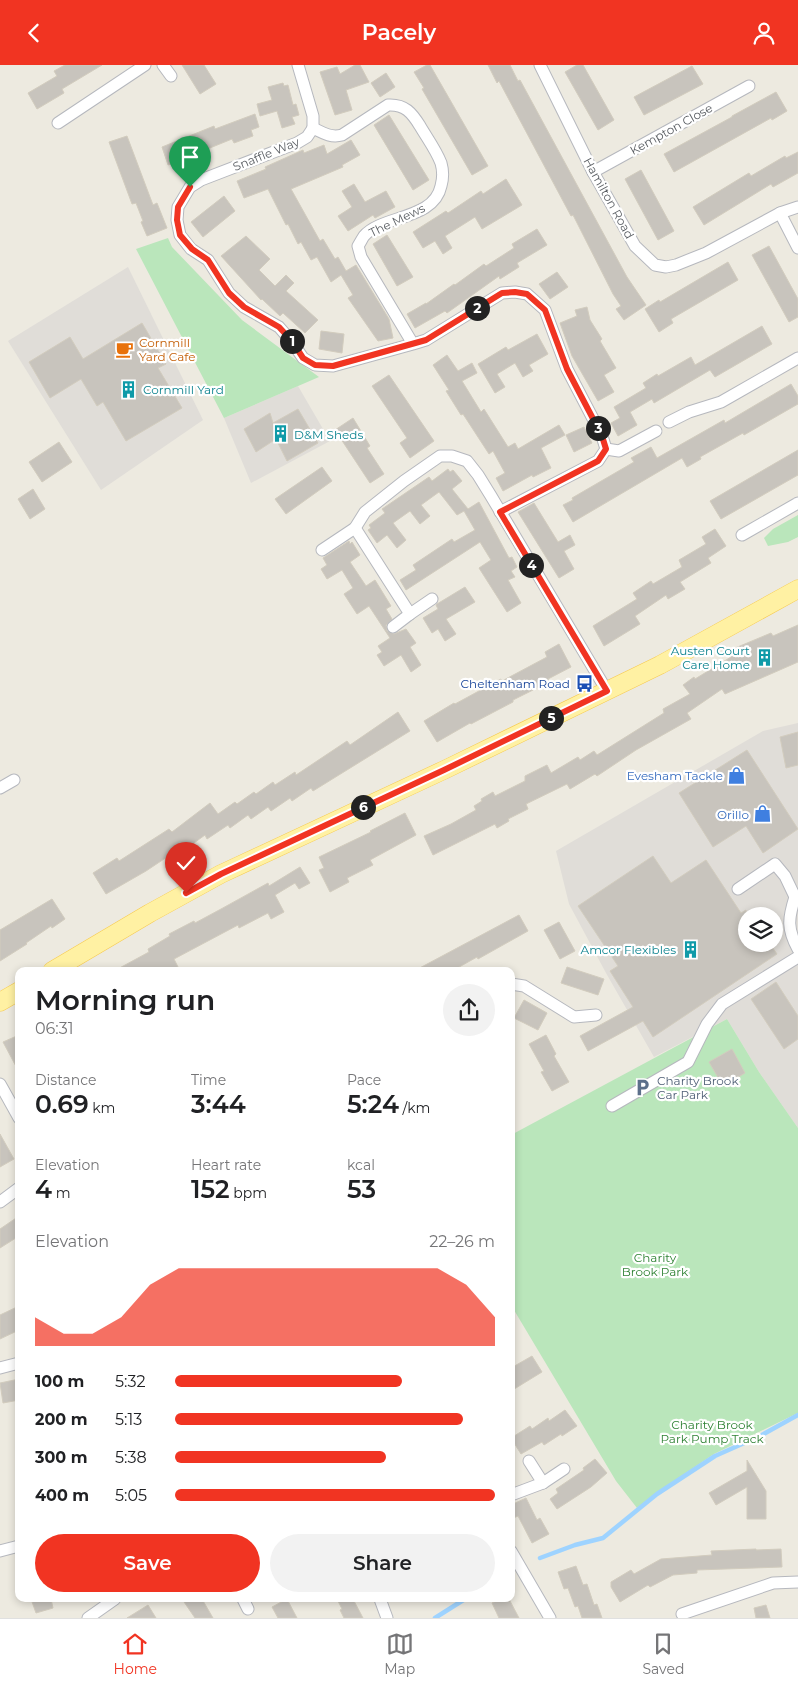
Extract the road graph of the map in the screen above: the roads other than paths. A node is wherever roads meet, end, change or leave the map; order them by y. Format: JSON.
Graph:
{"nodes":[{"id":1,"x":145,"y":65,"type":"edge"},
{"id":2,"x":163,"y":65,"type":"edge"},
{"id":3,"x":298,"y":65,"type":"edge"},
{"id":4,"x":540,"y":65,"type":"edge"},
{"id":5,"x":171,"y":76,"type":"dead end"},
{"id":6,"x":749,"y":87,"type":"dead end"},
{"id":7,"x":58,"y":123,"type":"dead end"},
{"id":8,"x":313,"y":128,"type":"junction"},
{"id":9,"x":342,"y":135,"type":"joint"},
{"id":10,"x":593,"y":172,"type":"junction"},
{"id":11,"x":798,"y":207,"type":"edge"},
{"id":12,"x":780,"y":213,"type":"junction"},
{"id":13,"x":798,"y":249,"type":"edge"},
{"id":14,"x":413,"y":344,"type":"junction"},
{"id":15,"x":798,"y":358,"type":"edge"},
{"id":16,"x":669,"y":422,"type":"dead end"},
{"id":17,"x":656,"y":431,"type":"dead end"},
{"id":18,"x":606,"y":449,"type":"junction"},
{"id":19,"x":798,"y":503,"type":"edge"},
{"id":20,"x":500,"y":512,"type":"junction"},
{"id":21,"x":355,"y":528,"type":"junction"},
{"id":22,"x":742,"y":535,"type":"dead end"},
{"id":23,"x":322,"y":550,"type":"dead end"},
{"id":24,"x":798,"y":589,"type":"edge"},
{"id":25,"x":432,"y":599,"type":"dead end"},
{"id":26,"x":410,"y":614,"type":"junction"},
{"id":27,"x":393,"y":627,"type":"dead end"},
{"id":28,"x":607,"y":691,"type":"junction"},
{"id":29,"x":14,"y":779,"type":"dead end"},
{"id":30,"x":0,"y":788,"type":"edge"},
{"id":31,"x":738,"y":889,"type":"dead end"},
{"id":32,"x":796,"y":898,"type":"edge"},
{"id":33,"x":798,"y":949,"type":"edge"},
{"id":34,"x":798,"y":957,"type":"edge"},
{"id":35,"x":59,"y":967,"type":"edge"},
{"id":36,"x":515,"y":985,"type":"edge"},
{"id":37,"x":15,"y":993,"type":"edge"},
{"id":38,"x":0,"y":1002,"type":"edge"},
{"id":39,"x":596,"y":1015,"type":"dead end"},
{"id":40,"x":0,"y":1084,"type":"edge"},
{"id":41,"x":612,"y":1106,"type":"dead end"},
{"id":42,"x":15,"y":1110,"type":"edge"},
{"id":43,"x":15,"y":1191,"type":"edge"},
{"id":44,"x":0,"y":1202,"type":"edge"},
{"id":45,"x":15,"y":1364,"type":"edge"},
{"id":46,"x":0,"y":1368,"type":"edge"},
{"id":47,"x":529,"y":1461,"type":"dead end"},
{"id":48,"x":564,"y":1469,"type":"dead end"},
{"id":49,"x":543,"y":1483,"type":"junction"},
{"id":50,"x":515,"y":1494,"type":"edge"},
{"id":51,"x":15,"y":1547,"type":"edge"},
{"id":52,"x":0,"y":1551,"type":"edge"},
{"id":53,"x":515,"y":1558,"type":"edge"},
{"id":54,"x":798,"y":1582,"type":"edge"},
{"id":55,"x":110,"y":1602,"type":"edge"},
{"id":56,"x":381,"y":1602,"type":"edge"},
{"id":57,"x":682,"y":1614,"type":"dead end"},
{"id":58,"x":88,"y":1618,"type":"edge"},
{"id":59,"x":387,"y":1618,"type":"edge"},
{"id":60,"x":550,"y":1618,"type":"edge"}],
"edges":[{"from":1,"to":7,"type":"street"},
{"from":2,"to":5,"type":"street"},
{"from":3,"to":8,"type":"street","name":"Snaffle Way"},
{"from":4,"to":10,"type":"street","name":"Hamilton Road"},
{"from":6,"to":10,"type":"street","name":"Kempton Close"},
{"from":8,"to":9,"type":"street","name":"Snaffle Way"},
{"from":8,"to":14,"type":"street","name":"Snaffle Way"},
{"from":9,"to":14,"type":"street","name":"The Mews"},
{"from":10,"to":12,"type":"street","name":"Hamilton Road"},
{"from":11,"to":12,"type":"street","name":"Hamilton Road"},
{"from":12,"to":13,"type":"street"},
{"from":14,"to":18,"type":"street","name":"Snaffle Way"},
{"from":15,"to":16,"type":"street"},
{"from":17,"to":18,"type":"street"},
{"from":18,"to":20,"type":"street"},
{"from":19,"to":22,"type":"street"},
{"from":20,"to":21,"type":"street"},
{"from":20,"to":28,"type":"street"},
{"from":21,"to":23,"type":"street"},
{"from":21,"to":26,"type":"street"},
{"from":24,"to":28,"type":"main road"},
{"from":25,"to":26,"type":"street"},
{"from":26,"to":27,"type":"street"},
{"from":28,"to":35,"type":"main road"},
{"from":29,"to":30,"type":"street"},
{"from":31,"to":32,"type":"street"},
{"from":32,"to":33,"type":"street"},
{"from":34,"to":41,"type":"street"},
{"from":36,"to":39,"type":"street"},
{"from":37,"to":38,"type":"main road"},
{"from":40,"to":42,"type":"street"},
{"from":43,"to":44,"type":"street"},
{"from":45,"to":46,"type":"street"},
{"from":47,"to":49,"type":"street"},
{"from":48,"to":49,"type":"street"},
{"from":49,"to":50,"type":"street"},
{"from":51,"to":52,"type":"street"},
{"from":53,"to":60,"type":"street"},
{"from":54,"to":57,"type":"street"},
{"from":55,"to":58,"type":"street"},
{"from":56,"to":59,"type":"street"}]}
